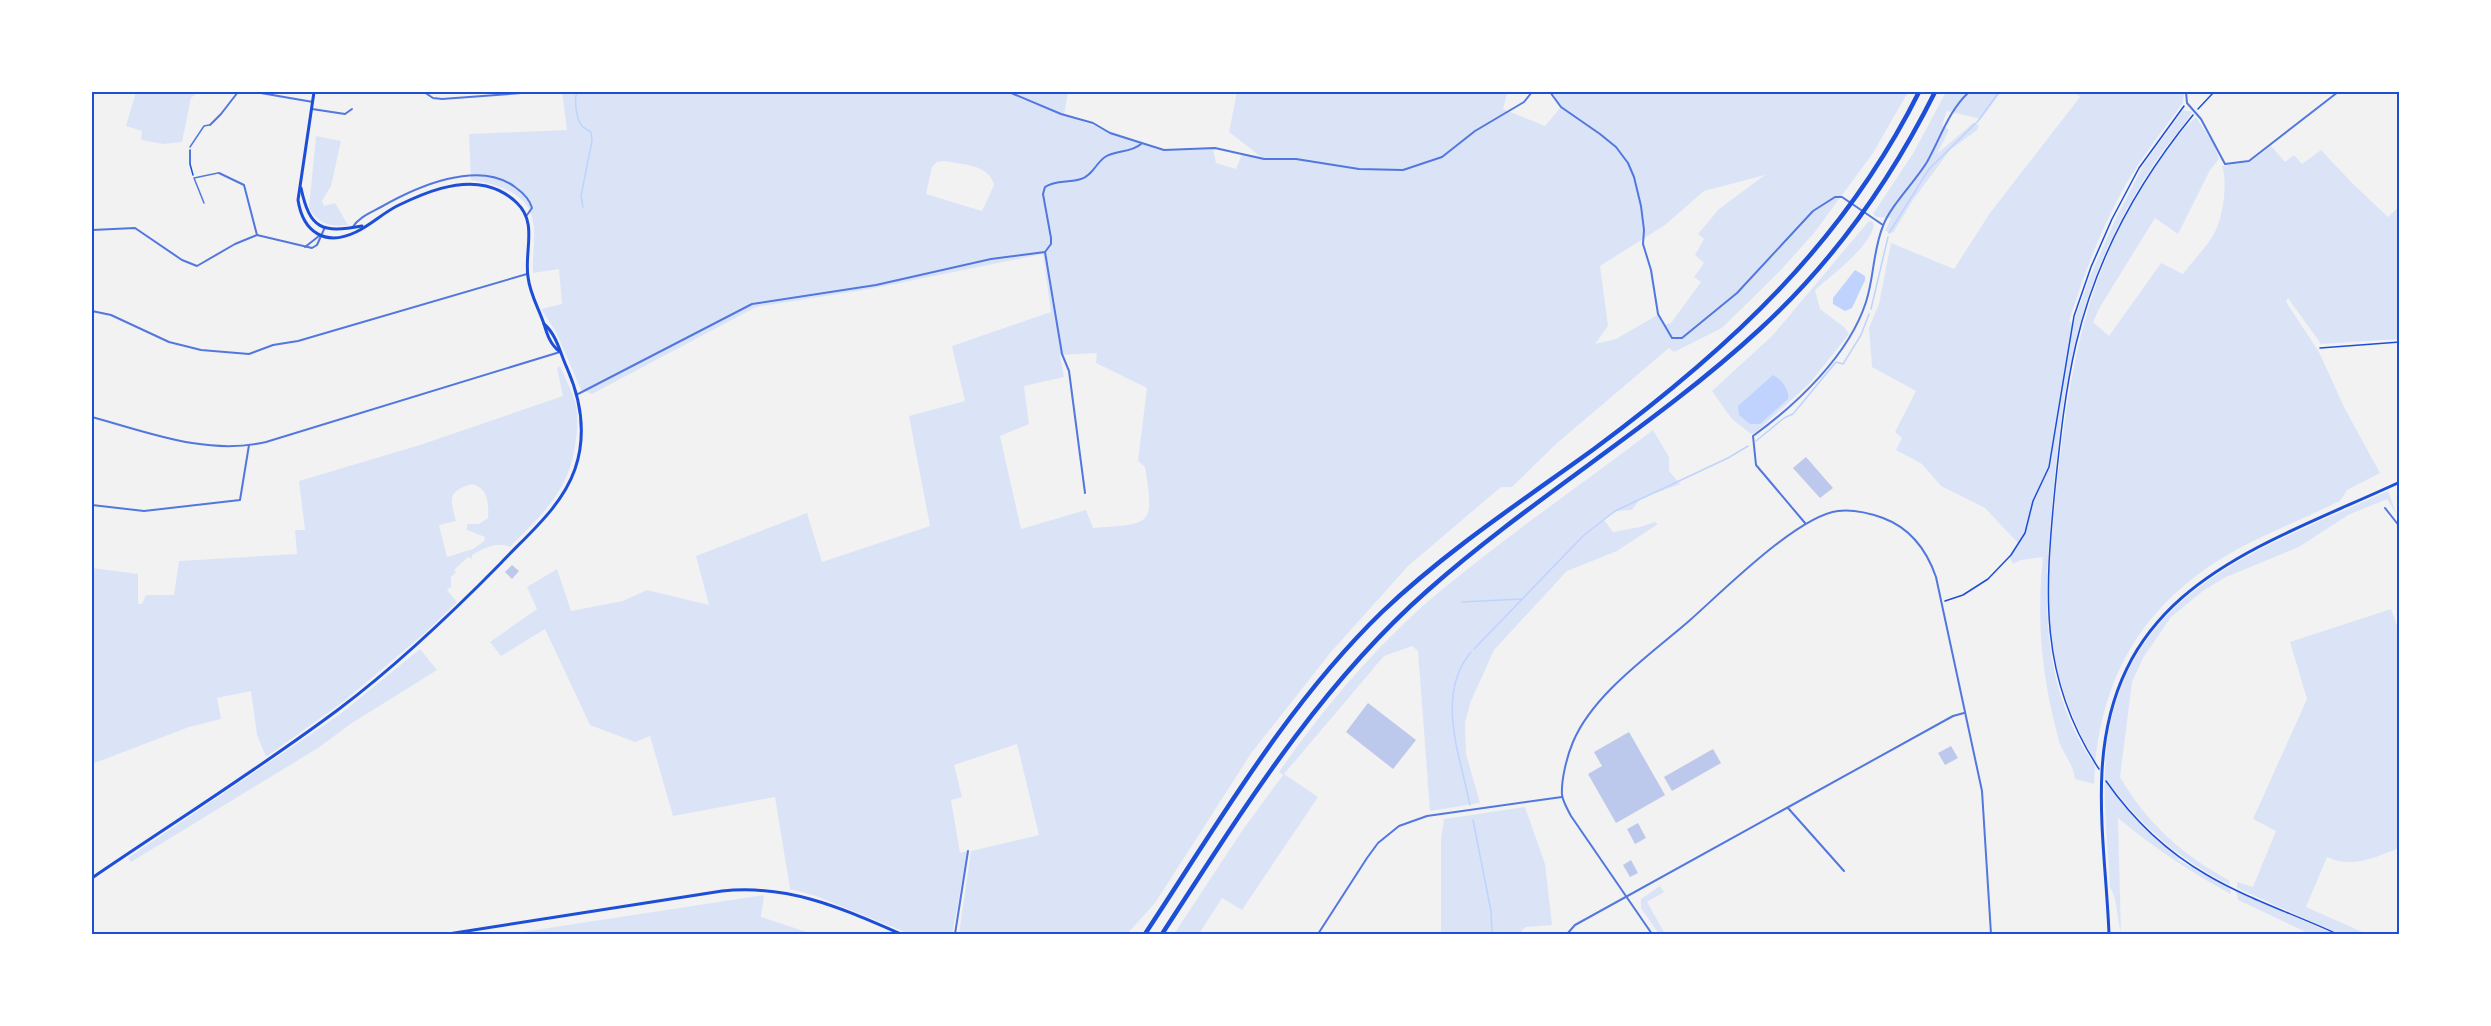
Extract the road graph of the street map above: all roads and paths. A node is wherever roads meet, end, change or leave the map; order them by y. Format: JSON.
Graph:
{"nodes":[{"id":1,"x":237,"y":92,"type":"edge"},
{"id":2,"x":255,"y":92,"type":"edge"},
{"id":3,"x":314,"y":92,"type":"edge"},
{"id":4,"x":424,"y":92,"type":"edge"},
{"id":5,"x":535,"y":92,"type":"edge"},
{"id":6,"x":1009,"y":92,"type":"edge"},
{"id":7,"x":1532,"y":92,"type":"edge"},
{"id":8,"x":1550,"y":92,"type":"edge"},
{"id":9,"x":1919,"y":92,"type":"edge"},
{"id":10,"x":1935,"y":92,"type":"edge"},
{"id":11,"x":1969,"y":92,"type":"edge"},
{"id":12,"x":2186,"y":92,"type":"edge"},
{"id":13,"x":2214,"y":92,"type":"edge"},
{"id":14,"x":2338,"y":92,"type":"edge"},
{"id":15,"x":313,"y":102,"type":"junction"},
{"id":16,"x":2187,"y":103,"type":"junction"},
{"id":17,"x":312,"y":109,"type":"junction"},
{"id":18,"x":352,"y":109,"type":"dead end"},
{"id":19,"x":2196,"y":111,"type":"dead end"},
{"id":20,"x":2194,"y":114,"type":"dead end"},
{"id":21,"x":210,"y":124,"type":"joint"},
{"id":22,"x":1141,"y":144,"type":"junction"},
{"id":23,"x":190,"y":147,"type":"joint"},
{"id":24,"x":219,"y":173,"type":"joint"},
{"id":25,"x":194,"y":178,"type":"junction"},
{"id":26,"x":301,"y":187,"type":"junction"},
{"id":27,"x":204,"y":203,"type":"dead end"},
{"id":28,"x":527,"y":215,"type":"junction"},
{"id":29,"x":1883,"y":225,"type":"junction"},
{"id":30,"x":364,"y":226,"type":"junction"},
{"id":31,"x":325,"y":227,"type":"junction"},
{"id":32,"x":352,"y":228,"type":"junction"},
{"id":33,"x":92,"y":230,"type":"edge"},
{"id":34,"x":257,"y":236,"type":"junction"},
{"id":35,"x":319,"y":236,"type":"junction"},
{"id":36,"x":305,"y":247,"type":"junction"},
{"id":37,"x":1045,"y":252,"type":"junction"},
{"id":38,"x":527,"y":274,"type":"junction"},
{"id":39,"x":92,"y":311,"type":"edge"},
{"id":40,"x":2400,"y":342,"type":"edge"},
{"id":41,"x":2320,"y":348,"type":"dead end"},
{"id":42,"x":560,"y":352,"type":"junction"},
{"id":43,"x":577,"y":394,"type":"junction"},
{"id":44,"x":92,"y":417,"type":"edge"},
{"id":45,"x":249,"y":445,"type":"junction"},
{"id":46,"x":2400,"y":482,"type":"edge"},
{"id":47,"x":1085,"y":493,"type":"dead end"},
{"id":48,"x":92,"y":505,"type":"edge"},
{"id":49,"x":2385,"y":508,"type":"dead end"},
{"id":50,"x":1805,"y":523,"type":"junction"},
{"id":51,"x":2400,"y":527,"type":"edge"},
{"id":52,"x":1941,"y":602,"type":"junction"},
{"id":53,"x":1965,"y":713,"type":"junction"},
{"id":54,"x":2093,"y":761,"type":"dead end"},
{"id":55,"x":2108,"y":783,"type":"dead end"},
{"id":56,"x":1562,"y":797,"type":"junction"},
{"id":57,"x":1788,"y":808,"type":"junction"},
{"id":58,"x":968,"y":851,"type":"dead end"},
{"id":59,"x":1844,"y":870,"type":"dead end"},
{"id":60,"x":92,"y":878,"type":"edge"},
{"id":61,"x":1627,"y":898,"type":"junction"},
{"id":62,"x":448,"y":934,"type":"edge"},
{"id":63,"x":901,"y":934,"type":"edge"},
{"id":64,"x":955,"y":934,"type":"edge"},
{"id":65,"x":1145,"y":934,"type":"edge"},
{"id":66,"x":1161,"y":934,"type":"edge"},
{"id":67,"x":1318,"y":934,"type":"edge"},
{"id":68,"x":1567,"y":934,"type":"edge"},
{"id":69,"x":1652,"y":934,"type":"edge"},
{"id":70,"x":1991,"y":934,"type":"edge"},
{"id":71,"x":2109,"y":934,"type":"edge"},
{"id":72,"x":2337,"y":934,"type":"edge"}],
"edges":[{"from":1,"to":21,"type":"street"},
{"from":2,"to":15,"type":"street"},
{"from":3,"to":15,"type":"main road"},
{"from":4,"to":5,"type":"street"},
{"from":6,"to":22,"type":"street"},
{"from":7,"to":22,"type":"street"},
{"from":8,"to":29,"type":"street"},
{"from":9,"to":65,"type":"highway"},
{"from":10,"to":66,"type":"highway"},
{"from":11,"to":29,"type":"street"},
{"from":12,"to":16,"type":"street"},
{"from":13,"to":19,"type":"path"},
{"from":14,"to":16,"type":"street"},
{"from":15,"to":17,"type":"main road"},
{"from":16,"to":52,"type":"path"},
{"from":17,"to":18,"type":"street"},
{"from":17,"to":26,"type":"main road"},
{"from":20,"to":54,"type":"path"},
{"from":21,"to":23,"type":"lane"},
{"from":22,"to":37,"type":"street"},
{"from":23,"to":25,"type":"path"},
{"from":24,"to":25,"type":"lane"},
{"from":24,"to":34,"type":"street"},
{"from":25,"to":27,"type":"lane"},
{"from":26,"to":31,"type":"main road"},
{"from":26,"to":35,"type":"main road"},
{"from":28,"to":30,"type":"main road"},
{"from":28,"to":32,"type":"street"},
{"from":28,"to":38,"type":"main road"},
{"from":29,"to":50,"type":"street"},
{"from":30,"to":32,"type":"main road"},
{"from":30,"to":35,"type":"main road"},
{"from":31,"to":32,"type":"main road"},
{"from":31,"to":35,"type":"street"},
{"from":33,"to":34,"type":"street"},
{"from":34,"to":36,"type":"street"},
{"from":35,"to":36,"type":"street"},
{"from":35,"to":36,"type":"street"},
{"from":37,"to":43,"type":"street"},
{"from":37,"to":47,"type":"street"},
{"from":38,"to":39,"type":"street"},
{"from":38,"to":42,"type":"main road"},
{"from":40,"to":41,"type":"path"},
{"from":42,"to":43,"type":"main road"},
{"from":42,"to":45,"type":"street"},
{"from":43,"to":60,"type":"main road"},
{"from":44,"to":45,"type":"street"},
{"from":45,"to":48,"type":"street"},
{"from":46,"to":71,"type":"main road"},
{"from":49,"to":51,"type":"street"},
{"from":50,"to":52,"type":"street"},
{"from":50,"to":56,"type":"street"},
{"from":52,"to":53,"type":"street"},
{"from":53,"to":57,"type":"street"},
{"from":53,"to":70,"type":"street"},
{"from":55,"to":72,"type":"path"},
{"from":56,"to":61,"type":"street"},
{"from":56,"to":67,"type":"street"},
{"from":57,"to":59,"type":"street"},
{"from":57,"to":61,"type":"street"},
{"from":58,"to":64,"type":"street"},
{"from":61,"to":68,"type":"street"},
{"from":61,"to":69,"type":"street"},
{"from":62,"to":63,"type":"main road"}]}
